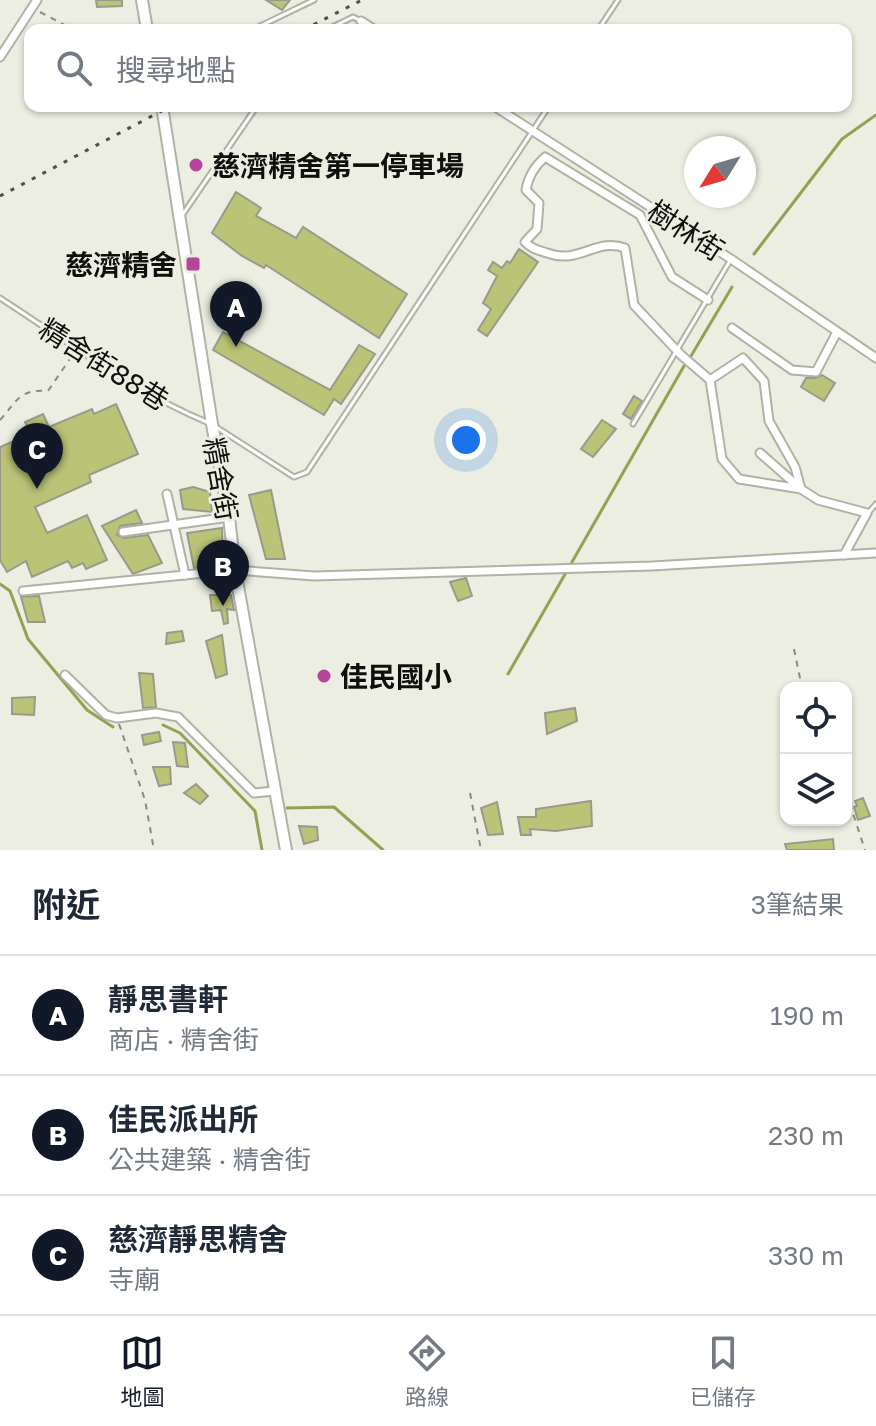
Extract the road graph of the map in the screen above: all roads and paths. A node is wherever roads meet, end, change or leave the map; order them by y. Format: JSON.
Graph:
{"nodes":[{"id":1,"x":142,"y":0,"type":"edge"},
{"id":2,"x":314,"y":0,"type":"edge"},
{"id":3,"x":618,"y":0,"type":"edge"},
{"id":4,"x":35,"y":4,"type":"edge"},
{"id":5,"x":361,"y":21,"type":"joint"},
{"id":6,"x":65,"y":24,"type":"edge"},
{"id":7,"x":146,"y":24,"type":"edge"},
{"id":8,"x":262,"y":24,"type":"edge"},
{"id":9,"x":338,"y":24,"type":"edge"},
{"id":10,"x":366,"y":24,"type":"edge"},
{"id":11,"x":602,"y":24,"type":"edge"},
{"id":12,"x":0,"y":57,"type":"edge"},
{"id":13,"x":163,"y":112,"type":"edge"},
{"id":14,"x":253,"y":112,"type":"edge"},
{"id":15,"x":503,"y":112,"type":"edge"},
{"id":16,"x":545,"y":112,"type":"edge"},
{"id":17,"x":533,"y":131,"type":"junction"},
{"id":18,"x":180,"y":217,"type":"junction"},
{"id":19,"x":731,"y":259,"type":"junction"},
{"id":20,"x":0,"y":298,"type":"edge"},
{"id":21,"x":708,"y":300,"type":"junction"},
{"id":22,"x":732,"y":328,"type":"dead end"},
{"id":23,"x":837,"y":332,"type":"junction"},
{"id":24,"x":77,"y":348,"type":"junction"},
{"id":25,"x":676,"y":349,"type":"junction"},
{"id":26,"x":876,"y":358,"type":"edge"},
{"id":27,"x":710,"y":380,"type":"junction"},
{"id":28,"x":0,"y":420,"type":"edge"},
{"id":29,"x":212,"y":424,"type":"junction"},
{"id":30,"x":633,"y":424,"type":"dead end"},
{"id":31,"x":760,"y":453,"type":"dead end"},
{"id":32,"x":801,"y":489,"type":"junction"},
{"id":33,"x":167,"y":494,"type":"dead end"},
{"id":34,"x":876,"y":504,"type":"edge"},
{"id":35,"x":867,"y":513,"type":"junction"},
{"id":36,"x":229,"y":517,"type":"junction"},
{"id":37,"x":174,"y":527,"type":"junction"},
{"id":38,"x":123,"y":532,"type":"dead end"},
{"id":39,"x":876,"y":553,"type":"edge"},
{"id":40,"x":844,"y":555,"type":"junction"},
{"id":41,"x":235,"y":570,"type":"junction"},
{"id":42,"x":185,"y":575,"type":"junction"},
{"id":43,"x":23,"y":591,"type":"dead end"},
{"id":44,"x":794,"y":649,"type":"dead end"},
{"id":45,"x":65,"y":675,"type":"dead end"},
{"id":46,"x":801,"y":682,"type":"edge"},
{"id":47,"x":117,"y":718,"type":"junction"},
{"id":48,"x":274,"y":791,"type":"junction"},
{"id":49,"x":470,"y":793,"type":"dead end"},
{"id":50,"x":852,"y":810,"type":"edge"},
{"id":51,"x":154,"y":850,"type":"edge"},
{"id":52,"x":286,"y":850,"type":"edge"},
{"id":53,"x":481,"y":850,"type":"edge"},
{"id":54,"x":865,"y":850,"type":"edge"}],
"edges":[{"from":1,"to":7,"type":"street"},
{"from":2,"to":8,"type":"lane"},
{"from":3,"to":11,"type":"lane"},
{"from":4,"to":6,"type":"path"},
{"from":4,"to":12,"type":"street"},
{"from":5,"to":9,"type":"lane"},
{"from":5,"to":10,"type":"street"},
{"from":13,"to":18,"type":"street","name":"精舍街"},
{"from":14,"to":18,"type":"lane"},
{"from":15,"to":17,"type":"street","name":"樹林街"},
{"from":16,"to":17,"type":"lane"},
{"from":17,"to":19,"type":"street","name":"樹林街"},
{"from":17,"to":29,"type":"lane","name":"精舍街88巷"},
{"from":18,"to":29,"type":"street","name":"精舍街"},
{"from":19,"to":21,"type":"lane"},
{"from":19,"to":23,"type":"street","name":"樹林街"},
{"from":20,"to":24,"type":"lane","name":"精舍街88巷"},
{"from":21,"to":25,"type":"lane"},
{"from":21,"to":25,"type":"street"},
{"from":22,"to":23,"type":"street"},
{"from":23,"to":26,"type":"street","name":"樹林街"},
{"from":24,"to":28,"type":"path"},
{"from":24,"to":29,"type":"lane","name":"精舍街88巷"},
{"from":25,"to":27,"type":"street"},
{"from":25,"to":30,"type":"lane"},
{"from":27,"to":32,"type":"street"},
{"from":27,"to":32,"type":"street"},
{"from":29,"to":36,"type":"street","name":"精舍街"},
{"from":31,"to":32,"type":"street"},
{"from":32,"to":35,"type":"street"},
{"from":33,"to":37,"type":"street"},
{"from":34,"to":35,"type":"lane"},
{"from":35,"to":40,"type":"street"},
{"from":36,"to":37,"type":"street"},
{"from":36,"to":41,"type":"street","name":"精舍街"},
{"from":37,"to":38,"type":"street"},
{"from":37,"to":42,"type":"street"},
{"from":39,"to":40,"type":"street"},
{"from":40,"to":41,"type":"street"},
{"from":41,"to":42,"type":"street"},
{"from":41,"to":48,"type":"street","name":"精舍街"},
{"from":42,"to":43,"type":"street"},
{"from":44,"to":46,"type":"path"},
{"from":45,"to":47,"type":"street"},
{"from":47,"to":48,"type":"street"},
{"from":47,"to":51,"type":"path"},
{"from":48,"to":52,"type":"street","name":"精舍街"},
{"from":49,"to":53,"type":"path"},
{"from":50,"to":54,"type":"path"}]}
